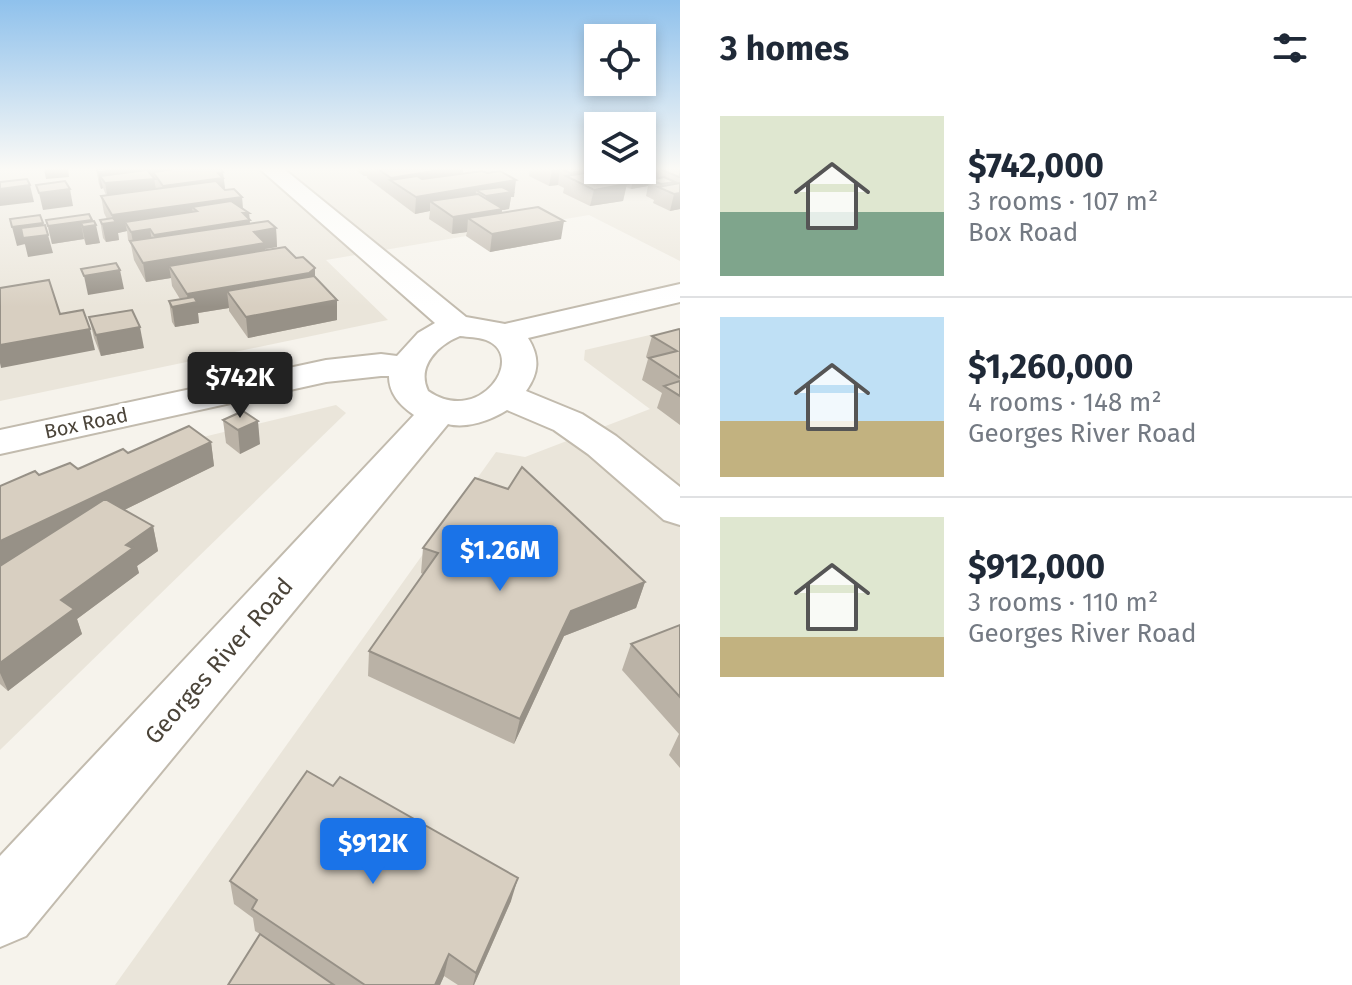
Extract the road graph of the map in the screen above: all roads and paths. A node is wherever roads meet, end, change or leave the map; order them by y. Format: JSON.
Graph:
{"nodes":[{"id":1,"x":325,"y":215,"type":"edge"},
{"id":2,"x":680,"y":293,"type":"edge"},
{"id":3,"x":457,"y":326,"type":"junction"},
{"id":4,"x":503,"y":334,"type":"junction"},
{"id":5,"x":423,"y":390,"type":"junction"},
{"id":6,"x":505,"y":396,"type":"junction"},
{"id":7,"x":0,"y":442,"type":"edge"},
{"id":8,"x":680,"y":510,"type":"edge"},
{"id":9,"x":0,"y":910,"type":"edge"}],
"edges":[{"from":1,"to":3,"type":"street"},
{"from":2,"to":4,"type":"street"},
{"from":3,"to":4,"type":"street"},
{"from":3,"to":5,"type":"street"},
{"from":4,"to":6,"type":"street"},
{"from":5,"to":6,"type":"street"},
{"from":5,"to":7,"type":"street","name":"Box Road"},
{"from":5,"to":9,"type":"street","name":"Georges River Road"},
{"from":6,"to":8,"type":"street"}]}
